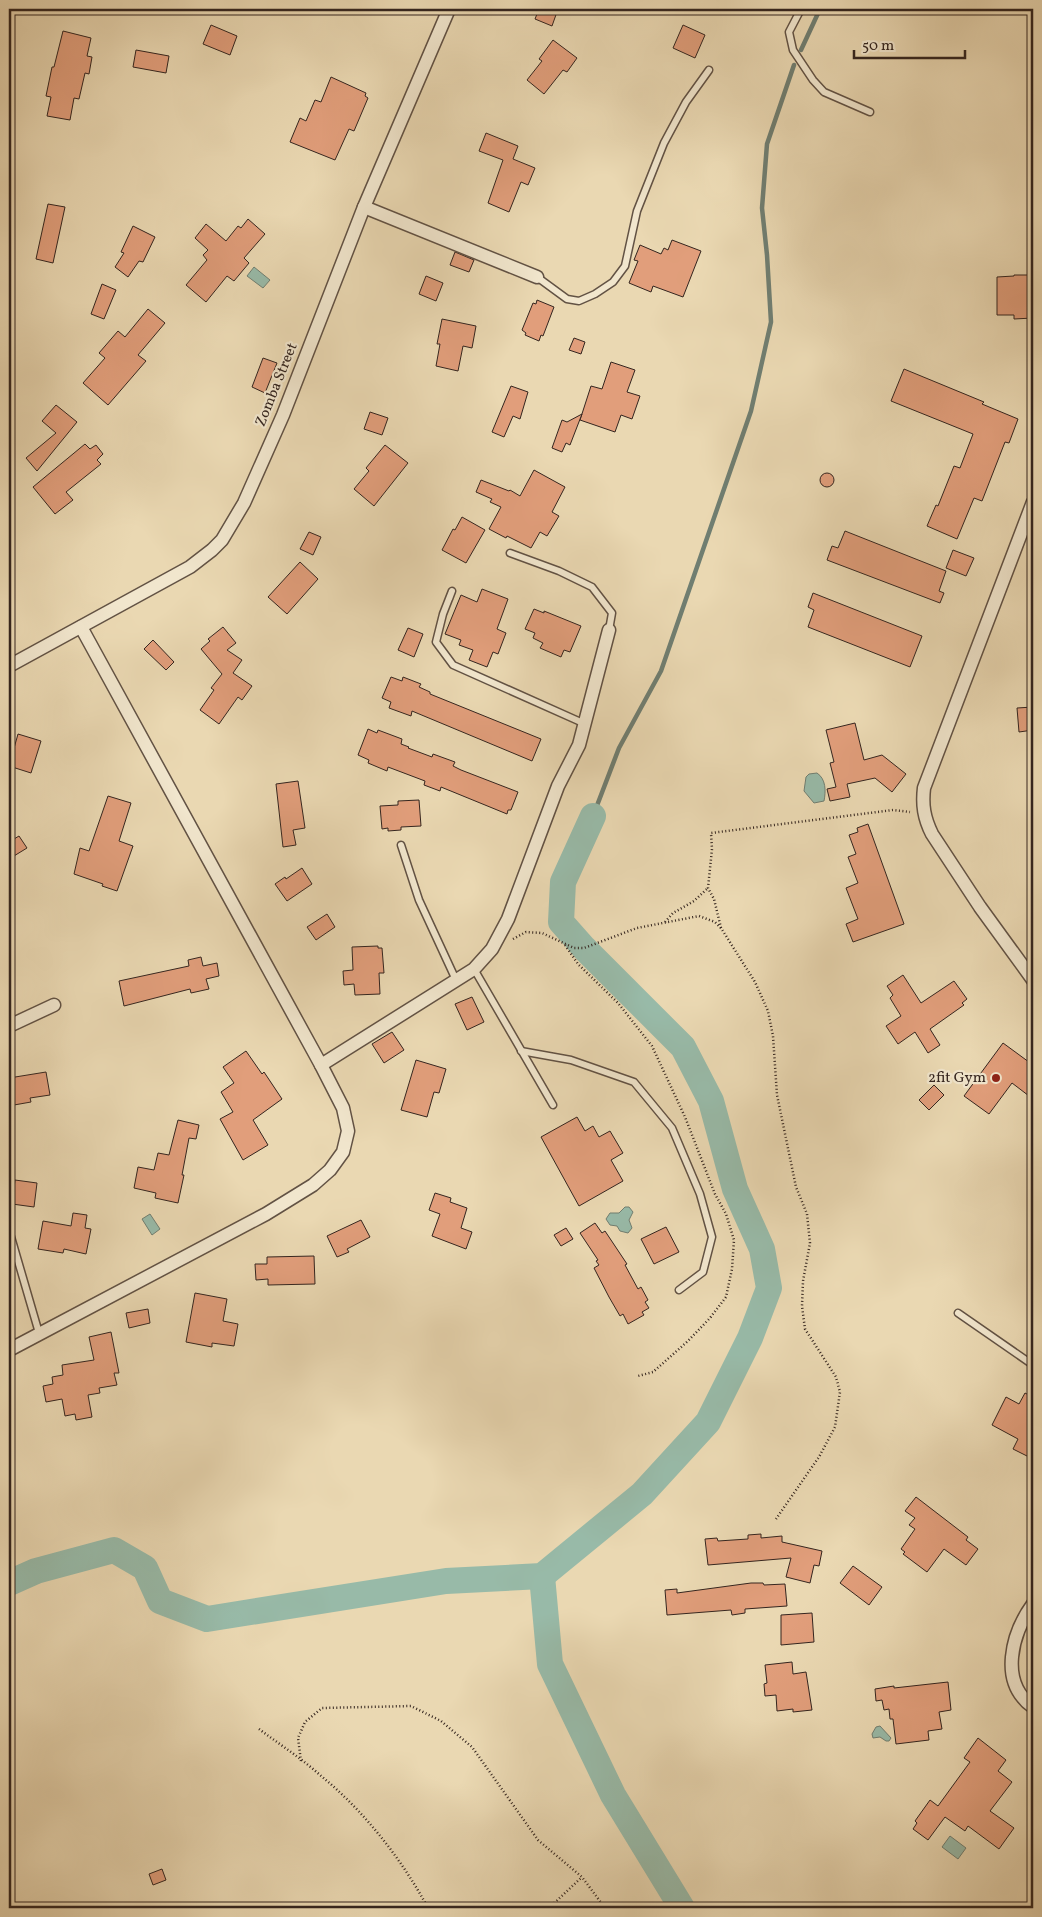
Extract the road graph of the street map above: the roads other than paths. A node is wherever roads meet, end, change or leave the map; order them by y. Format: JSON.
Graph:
{"nodes":[{"id":1,"x":449,"y":9,"type":"edge"},
{"id":2,"x":801,"y":9,"type":"edge"},
{"id":3,"x":709,"y":70,"type":"dead end"},
{"id":4,"x":870,"y":112,"type":"dead end"},
{"id":5,"x":364,"y":207,"type":"junction"},
{"id":6,"x":537,"y":277,"type":"joint"},
{"id":7,"x":1033,"y":502,"type":"edge"},
{"id":8,"x":510,"y":553,"type":"dead end"},
{"id":9,"x":449,"y":599,"type":"dead end"},
{"id":10,"x":81,"y":627,"type":"junction"},
{"id":11,"x":609,"y":630,"type":"joint"},
{"id":12,"x":9,"y":666,"type":"edge"},
{"id":13,"x":583,"y":723,"type":"junction"},
{"id":14,"x":400,"y":845,"type":"dead end"},
{"id":15,"x":474,"y":969,"type":"junction"},
{"id":16,"x":456,"y":980,"type":"junction"},
{"id":17,"x":1033,"y":980,"type":"edge"},
{"id":18,"x":54,"y":1005,"type":"dead end"},
{"id":19,"x":9,"y":1026,"type":"edge"},
{"id":20,"x":521,"y":1051,"type":"junction"},
{"id":21,"x":321,"y":1065,"type":"junction"},
{"id":22,"x":553,"y":1105,"type":"dead end"},
{"id":23,"x":9,"y":1230,"type":"edge"},
{"id":24,"x":679,"y":1290,"type":"dead end"},
{"id":25,"x":958,"y":1313,"type":"dead end"},
{"id":26,"x":38,"y":1333,"type":"junction"},
{"id":27,"x":9,"y":1350,"type":"edge"},
{"id":28,"x":1033,"y":1365,"type":"edge"},
{"id":29,"x":1033,"y":1604,"type":"edge"},
{"id":30,"x":1033,"y":1707,"type":"edge"}],
"edges":[{"from":1,"to":5,"type":"street","name":"Zomba Street"},
{"from":2,"to":4,"type":"lane"},
{"from":3,"to":6,"type":"lane"},
{"from":5,"to":6,"type":"street"},
{"from":5,"to":10,"type":"street","name":"Zomba Street"},
{"from":7,"to":17,"type":"street"},
{"from":8,"to":11,"type":"lane"},
{"from":9,"to":13,"type":"lane"},
{"from":10,"to":12,"type":"street","name":"Zomba Street"},
{"from":10,"to":21,"type":"street"},
{"from":11,"to":13,"type":"street"},
{"from":13,"to":15,"type":"street"},
{"from":14,"to":16,"type":"lane"},
{"from":15,"to":16,"type":"street"},
{"from":15,"to":20,"type":"lane"},
{"from":16,"to":21,"type":"street"},
{"from":18,"to":19,"type":"street"},
{"from":20,"to":22,"type":"lane"},
{"from":20,"to":24,"type":"lane"},
{"from":21,"to":26,"type":"street"},
{"from":23,"to":26,"type":"lane"},
{"from":25,"to":28,"type":"lane"},
{"from":26,"to":27,"type":"street"},
{"from":29,"to":30,"type":"street"}]}
